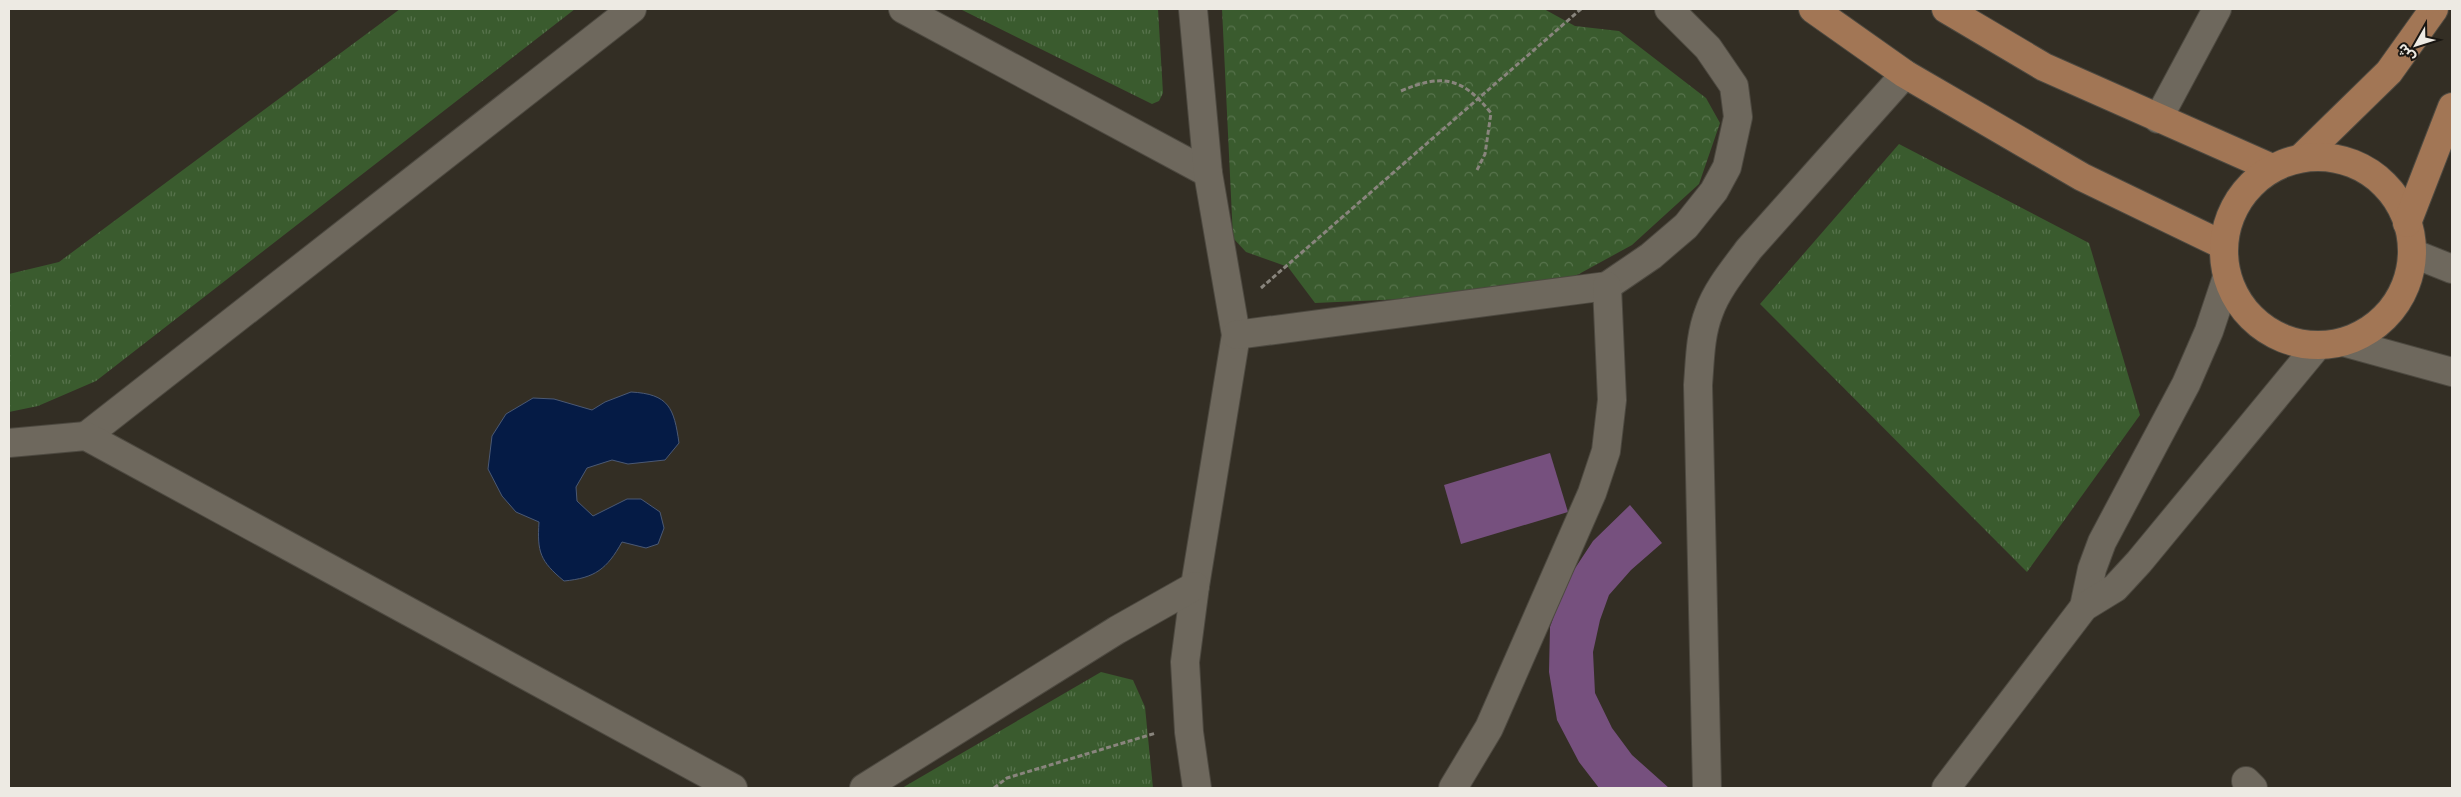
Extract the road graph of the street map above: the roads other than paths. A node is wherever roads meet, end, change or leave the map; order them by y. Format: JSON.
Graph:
{"nodes":[{"id":1,"x":632,"y":9,"type":"edge"},
{"id":2,"x":903,"y":9,"type":"edge"},
{"id":3,"x":1194,"y":9,"type":"edge"},
{"id":4,"x":1669,"y":9,"type":"edge"},
{"id":5,"x":1813,"y":9,"type":"edge"},
{"id":6,"x":1946,"y":9,"type":"edge"},
{"id":7,"x":2217,"y":9,"type":"edge"},
{"id":8,"x":2434,"y":9,"type":"edge"},
{"id":9,"x":1905,"y":74,"type":"junction"},
{"id":10,"x":2452,"y":107,"type":"edge"},
{"id":11,"x":2158,"y":119,"type":"junction"},
{"id":12,"x":2302,"y":157,"type":"junction"},
{"id":13,"x":2272,"y":168,"type":"junction"},
{"id":14,"x":1208,"y":173,"type":"junction"},
{"id":15,"x":2407,"y":223,"type":"junction"},
{"id":16,"x":2224,"y":245,"type":"junction"},
{"id":17,"x":2412,"y":253,"type":"junction"},
{"id":18,"x":2452,"y":269,"type":"edge"},
{"id":19,"x":2227,"y":277,"type":"junction"},
{"id":20,"x":1607,"y":286,"type":"junction"},
{"id":21,"x":1234,"y":324,"type":"junction"},
{"id":22,"x":2330,"y":343,"type":"junction"},
{"id":23,"x":2452,"y":372,"type":"edge"},
{"id":24,"x":86,"y":436,"type":"junction"},
{"id":25,"x":9,"y":443,"type":"edge"},
{"id":26,"x":1195,"y":586,"type":"junction"},
{"id":27,"x":2084,"y":607,"type":"junction"},
{"id":28,"x":733,"y":788,"type":"edge"},
{"id":29,"x":864,"y":788,"type":"edge"},
{"id":30,"x":1197,"y":788,"type":"edge"},
{"id":31,"x":1453,"y":788,"type":"edge"},
{"id":32,"x":1707,"y":788,"type":"edge"},
{"id":33,"x":1946,"y":788,"type":"edge"}],
"edges":[{"from":1,"to":24,"type":"street"},
{"from":2,"to":14,"type":"street"},
{"from":3,"to":14,"type":"street"},
{"from":4,"to":20,"type":"street"},
{"from":5,"to":9,"type":"main road"},
{"from":6,"to":11,"type":"main road"},
{"from":7,"to":11,"type":"street"},
{"from":8,"to":12,"type":"main road"},
{"from":9,"to":16,"type":"main road"},
{"from":9,"to":32,"type":"street"},
{"from":10,"to":15,"type":"main road"},
{"from":11,"to":13,"type":"main road"},
{"from":12,"to":13,"type":"main road"},
{"from":12,"to":15,"type":"main road"},
{"from":13,"to":16,"type":"main road"},
{"from":14,"to":21,"type":"street"},
{"from":15,"to":17,"type":"main road"},
{"from":16,"to":19,"type":"main road"},
{"from":17,"to":18,"type":"street"},
{"from":17,"to":22,"type":"main road"},
{"from":19,"to":22,"type":"main road"},
{"from":19,"to":27,"type":"street"},
{"from":20,"to":21,"type":"street"},
{"from":20,"to":31,"type":"street"},
{"from":21,"to":26,"type":"street"},
{"from":22,"to":23,"type":"street"},
{"from":22,"to":27,"type":"street"},
{"from":24,"to":25,"type":"street"},
{"from":24,"to":28,"type":"street"},
{"from":26,"to":29,"type":"street"},
{"from":26,"to":30,"type":"street"},
{"from":27,"to":33,"type":"street"}]}
